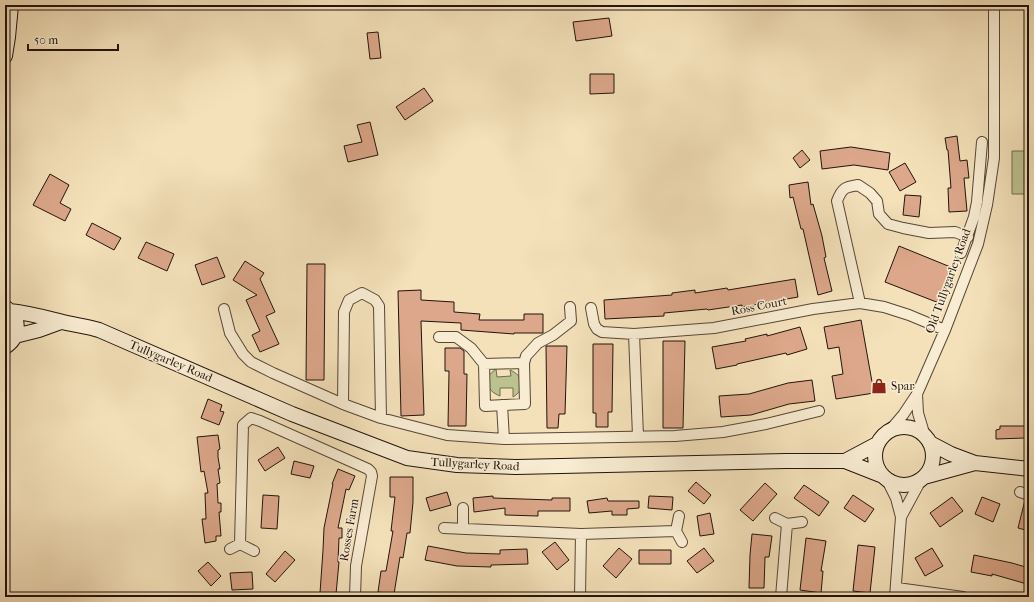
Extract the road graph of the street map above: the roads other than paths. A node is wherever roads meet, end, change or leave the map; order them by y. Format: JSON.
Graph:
{"nodes":[{"id":1,"x":11,"y":5,"type":"edge"},
{"id":2,"x":994,"y":5,"type":"edge"},
{"id":3,"x":5,"y":56,"type":"edge"},
{"id":4,"x":982,"y":142,"type":"dead end"},
{"id":5,"x":968,"y":237,"type":"junction"},
{"id":6,"x":961,"y":253,"type":"dead end"},
{"id":7,"x":860,"y":303,"type":"junction"},
{"id":8,"x":570,"y":307,"type":"dead end"},
{"id":9,"x":591,"y":308,"type":"dead end"},
{"id":10,"x":8,"y":309,"type":"edge"},
{"id":11,"x":224,"y":309,"type":"dead end"},
{"id":12,"x":61,"y":322,"type":"junction"},
{"id":13,"x":945,"y":330,"type":"junction"},
{"id":14,"x":634,"y":334,"type":"junction"},
{"id":15,"x":15,"y":336,"type":"junction"},
{"id":16,"x":439,"y":337,"type":"dead end"},
{"id":17,"x":5,"y":347,"type":"edge"},
{"id":18,"x":524,"y":363,"type":"junction"},
{"id":19,"x":484,"y":364,"type":"junction"},
{"id":20,"x":917,"y":394,"type":"junction"},
{"id":21,"x":343,"y":404,"type":"junction"},
{"id":22,"x":502,"y":405,"type":"junction"},
{"id":23,"x":819,"y":411,"type":"dead end"},
{"id":24,"x":380,"y":418,"type":"junction"},
{"id":25,"x":891,"y":429,"type":"junction"},
{"id":26,"x":638,"y":436,"type":"junction"},
{"id":27,"x":927,"y":438,"type":"junction"},
{"id":28,"x":504,"y":439,"type":"junction"},
{"id":29,"x":877,"y":444,"type":"junction"},
{"id":30,"x":845,"y":461,"type":"junction"},
{"id":31,"x":975,"y":463,"type":"junction"},
{"id":32,"x":1029,"y":469,"type":"edge"},
{"id":33,"x":885,"y":478,"type":"junction"},
{"id":34,"x":922,"y":478,"type":"junction"},
{"id":35,"x":463,"y":508,"type":"dead end"},
{"id":36,"x":680,"y":516,"type":"dead end"},
{"id":37,"x":901,"y":517,"type":"junction"},
{"id":38,"x":775,"y":518,"type":"dead end"},
{"id":39,"x":802,"y":522,"type":"dead end"},
{"id":40,"x":787,"y":524,"type":"junction"},
{"id":41,"x":444,"y":528,"type":"dead end"},
{"id":42,"x":463,"y":529,"type":"junction"},
{"id":43,"x":676,"y":531,"type":"junction"},
{"id":44,"x":581,"y":534,"type":"junction"},
{"id":45,"x":682,"y":542,"type":"dead end"},
{"id":46,"x":240,"y":544,"type":"junction"},
{"id":47,"x":230,"y":549,"type":"dead end"},
{"id":48,"x":254,"y":551,"type":"dead end"},
{"id":49,"x":896,"y":593,"type":"edge"},
{"id":50,"x":355,"y":597,"type":"edge"},
{"id":51,"x":580,"y":597,"type":"edge"},
{"id":52,"x":781,"y":597,"type":"edge"},
{"id":53,"x":963,"y":597,"type":"edge"}],
"edges":[{"from":1,"to":3,"type":"street"},
{"from":2,"to":13,"type":"street","name":"Old Tullygarley Road"},
{"from":4,"to":5,"type":"street"},
{"from":5,"to":6,"type":"street"},
{"from":5,"to":7,"type":"street"},
{"from":7,"to":13,"type":"street","name":"Ross Court"},
{"from":7,"to":14,"type":"street","name":"Ross Court"},
{"from":8,"to":18,"type":"street"},
{"from":9,"to":14,"type":"street","name":"Ross Court"},
{"from":10,"to":12,"type":"street","name":"Tullygarley Road"},
{"from":10,"to":15,"type":"street"},
{"from":11,"to":21,"type":"street"},
{"from":12,"to":15,"type":"street","name":"Tullygarley Road"},
{"from":12,"to":30,"type":"street","name":"Tullygarley Road"},
{"from":13,"to":20,"type":"street","name":"Old Tullygarley Road"},
{"from":14,"to":26,"type":"street"},
{"from":15,"to":17,"type":"street"},
{"from":16,"to":19,"type":"street"},
{"from":18,"to":19,"type":"street"},
{"from":18,"to":22,"type":"street"},
{"from":19,"to":22,"type":"street"},
{"from":20,"to":25,"type":"street","name":"Old Tullygarley Road"},
{"from":20,"to":27,"type":"street","name":"Old Tullygarley Road"},
{"from":21,"to":24,"type":"street"},
{"from":21,"to":24,"type":"street"},
{"from":22,"to":28,"type":"street"},
{"from":23,"to":26,"type":"street"},
{"from":24,"to":28,"type":"street"},
{"from":25,"to":27,"type":"street"},
{"from":25,"to":29,"type":"street"},
{"from":26,"to":28,"type":"street"},
{"from":27,"to":31,"type":"street"},
{"from":27,"to":34,"type":"street"},
{"from":29,"to":30,"type":"street","name":"Tullygarley Road"},
{"from":29,"to":33,"type":"street"},
{"from":30,"to":33,"type":"street","name":"Tullygarley Road"},
{"from":31,"to":32,"type":"street"},
{"from":31,"to":34,"type":"street"},
{"from":33,"to":34,"type":"street"},
{"from":33,"to":37,"type":"street"},
{"from":34,"to":37,"type":"street"},
{"from":35,"to":42,"type":"street"},
{"from":36,"to":43,"type":"street"},
{"from":37,"to":49,"type":"street"},
{"from":38,"to":40,"type":"street"},
{"from":39,"to":40,"type":"street"},
{"from":40,"to":52,"type":"street"},
{"from":41,"to":42,"type":"street"},
{"from":42,"to":44,"type":"street"},
{"from":43,"to":44,"type":"street"},
{"from":43,"to":45,"type":"street"},
{"from":44,"to":51,"type":"street"},
{"from":46,"to":47,"type":"street"},
{"from":46,"to":48,"type":"street"},
{"from":46,"to":50,"type":"street","name":"Rosses Farm"},
{"from":49,"to":53,"type":"street"}]}
